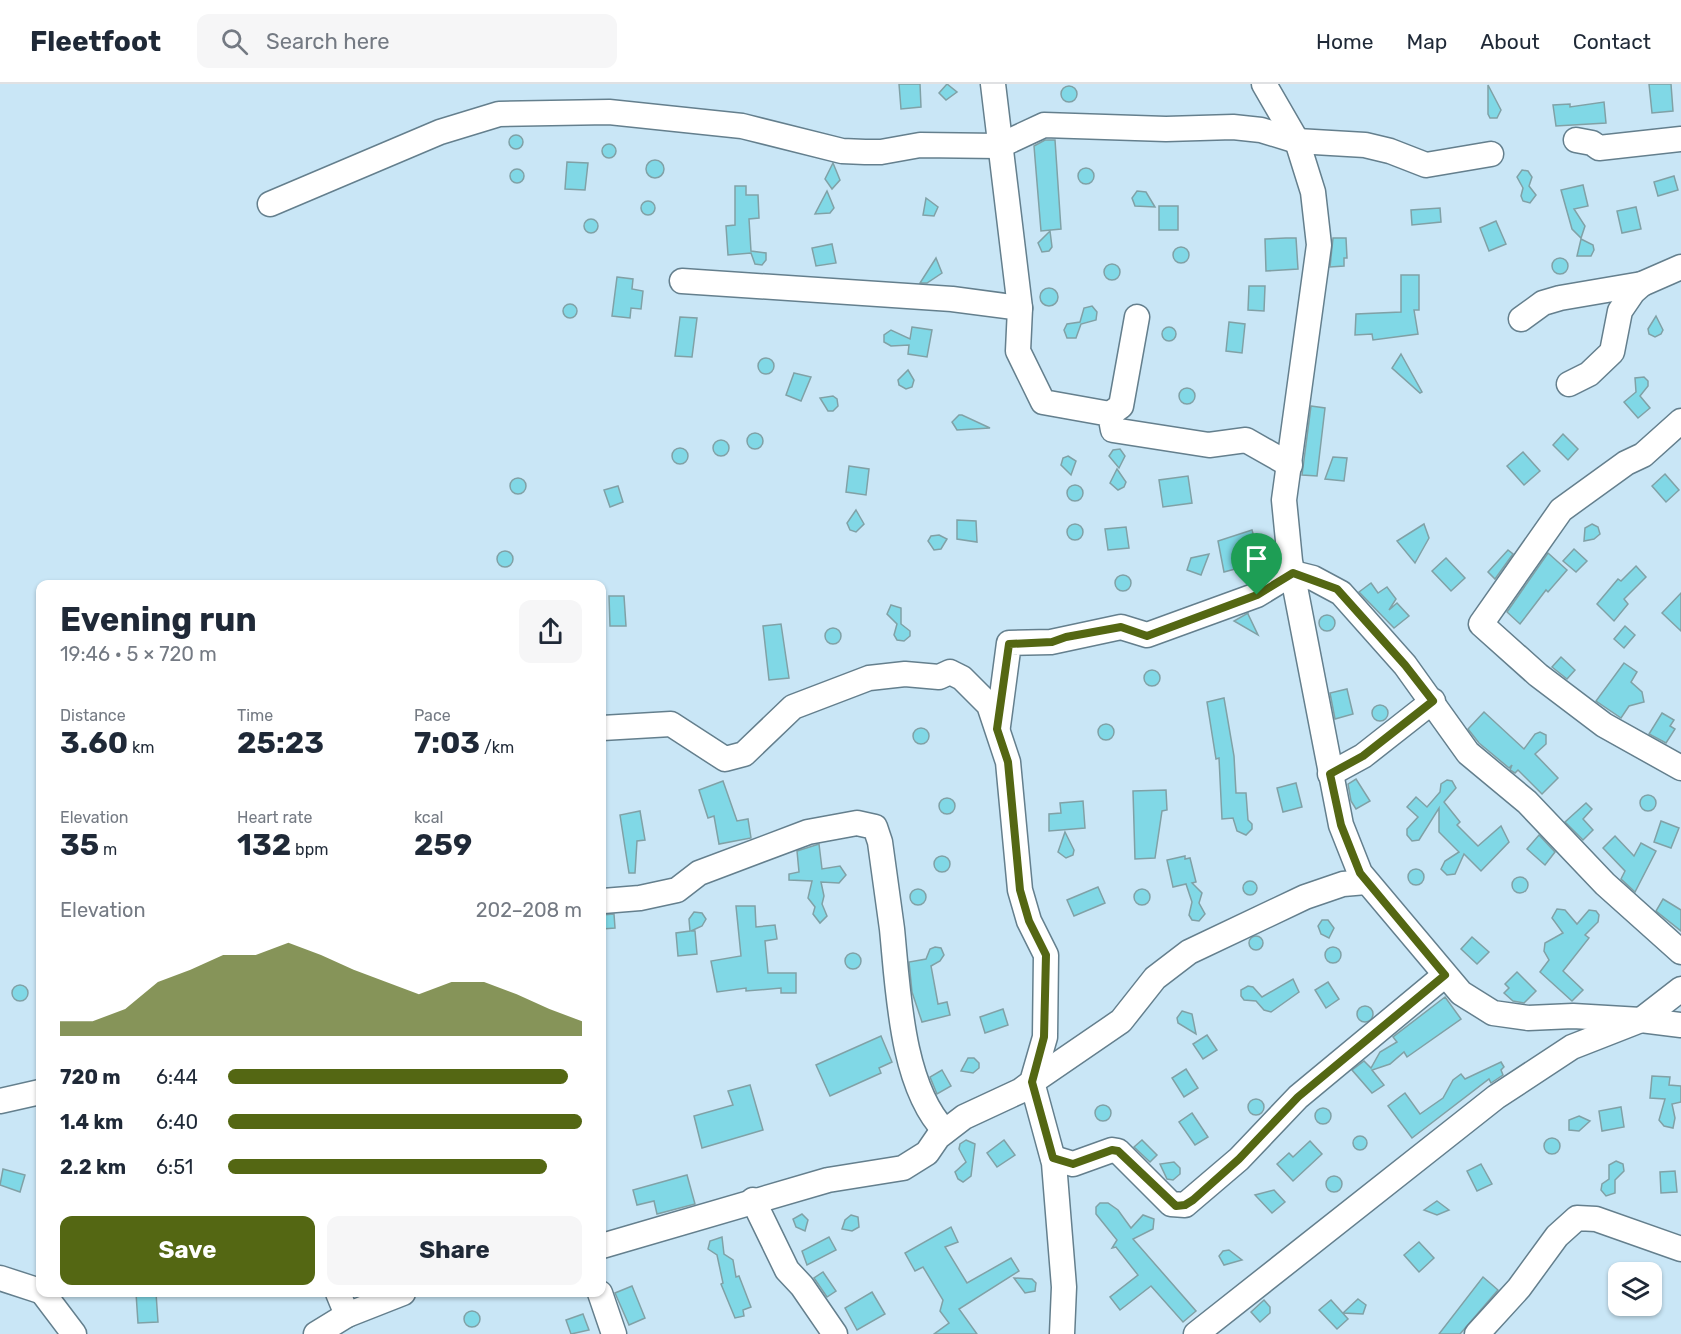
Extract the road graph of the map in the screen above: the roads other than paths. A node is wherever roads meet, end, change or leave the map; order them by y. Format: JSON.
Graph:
{"nodes":[{"id":1,"x":993,"y":84,"type":"edge"},
{"id":2,"x":1264,"y":84,"type":"edge"},
{"id":3,"x":1681,"y":139,"type":"edge"},
{"id":4,"x":1576,"y":140,"type":"dead end"},
{"id":5,"x":1297,"y":141,"type":"junction"},
{"id":6,"x":999,"y":146,"type":"junction"},
{"id":7,"x":1491,"y":154,"type":"dead end"},
{"id":8,"x":270,"y":204,"type":"dead end"},
{"id":9,"x":1681,"y":267,"type":"edge"},
{"id":10,"x":682,"y":281,"type":"dead end"},
{"id":11,"x":1642,"y":284,"type":"junction"},
{"id":12,"x":1020,"y":308,"type":"junction"},
{"id":13,"x":1137,"y":317,"type":"dead end"},
{"id":14,"x":1521,"y":319,"type":"dead end"},
{"id":15,"x":1569,"y":384,"type":"dead end"},
{"id":16,"x":1110,"y":414,"type":"junction"},
{"id":17,"x":1681,"y":421,"type":"edge"},
{"id":18,"x":1290,"y":465,"type":"junction"},
{"id":19,"x":1293,"y":573,"type":"junction"},
{"id":20,"x":1433,"y":701,"type":"junction"},
{"id":21,"x":606,"y":728,"type":"edge"},
{"id":22,"x":997,"y":729,"type":"junction"},
{"id":23,"x":1681,"y":768,"type":"edge"},
{"id":24,"x":1330,"y":774,"type":"junction"},
{"id":25,"x":1366,"y":882,"type":"junction"},
{"id":26,"x":606,"y":901,"type":"edge"},
{"id":27,"x":1681,"y":952,"type":"edge"},
{"id":28,"x":1445,"y":975,"type":"junction"},
{"id":29,"x":1681,"y":989,"type":"edge"},
{"id":30,"x":1641,"y":1020,"type":"junction"},
{"id":31,"x":1681,"y":1025,"type":"edge"},
{"id":32,"x":1032,"y":1082,"type":"junction"},
{"id":33,"x":36,"y":1093,"type":"edge"},
{"id":34,"x":0,"y":1101,"type":"edge"},
{"id":35,"x":945,"y":1131,"type":"junction"},
{"id":36,"x":1053,"y":1158,"type":"junction"},
{"id":37,"x":753,"y":1200,"type":"junction"},
{"id":38,"x":606,"y":1245,"type":"edge"},
{"id":39,"x":1681,"y":1249,"type":"edge"},
{"id":40,"x":0,"y":1278,"type":"edge"},
{"id":41,"x":36,"y":1290,"type":"edge"},
{"id":42,"x":46,"y":1297,"type":"edge"},
{"id":43,"x":381,"y":1297,"type":"edge"},
{"id":44,"x":601,"y":1297,"type":"edge"},
{"id":45,"x":342,"y":1304,"type":"edge"},
{"id":46,"x":74,"y":1334,"type":"edge"},
{"id":47,"x":316,"y":1334,"type":"edge"},
{"id":48,"x":614,"y":1334,"type":"edge"},
{"id":49,"x":835,"y":1334,"type":"edge"},
{"id":50,"x":1062,"y":1334,"type":"edge"},
{"id":51,"x":1196,"y":1334,"type":"edge"},
{"id":52,"x":1477,"y":1334,"type":"edge"}],
"edges":[{"from":1,"to":6,"type":"street"},
{"from":2,"to":5,"type":"street"},
{"from":3,"to":4,"type":"street"},
{"from":5,"to":6,"type":"street"},
{"from":5,"to":7,"type":"street"},
{"from":5,"to":18,"type":"street"},
{"from":6,"to":8,"type":"street"},
{"from":6,"to":12,"type":"street"},
{"from":9,"to":11,"type":"street"},
{"from":10,"to":12,"type":"street"},
{"from":11,"to":14,"type":"street"},
{"from":11,"to":15,"type":"street"},
{"from":12,"to":16,"type":"street"},
{"from":13,"to":16,"type":"street"},
{"from":16,"to":18,"type":"street"},
{"from":17,"to":23,"type":"street"},
{"from":18,"to":19,"type":"street"},
{"from":19,"to":20,"type":"street"},
{"from":19,"to":22,"type":"street"},
{"from":19,"to":24,"type":"street"},
{"from":20,"to":24,"type":"street"},
{"from":20,"to":27,"type":"street"},
{"from":21,"to":22,"type":"street"},
{"from":22,"to":32,"type":"street"},
{"from":24,"to":25,"type":"street"},
{"from":25,"to":28,"type":"street"},
{"from":25,"to":32,"type":"street"},
{"from":26,"to":35,"type":"street"},
{"from":28,"to":30,"type":"street"},
{"from":28,"to":36,"type":"street"},
{"from":29,"to":30,"type":"street"},
{"from":30,"to":31,"type":"street"},
{"from":30,"to":51,"type":"street"},
{"from":32,"to":35,"type":"street"},
{"from":32,"to":36,"type":"street"},
{"from":33,"to":34,"type":"street"},
{"from":35,"to":37,"type":"street"},
{"from":36,"to":50,"type":"street"},
{"from":37,"to":38,"type":"street"},
{"from":37,"to":49,"type":"street"},
{"from":39,"to":52,"type":"street"},
{"from":40,"to":41,"type":"street"},
{"from":42,"to":46,"type":"street"},
{"from":43,"to":45,"type":"street"},
{"from":44,"to":48,"type":"street"},
{"from":45,"to":47,"type":"street"}]}
